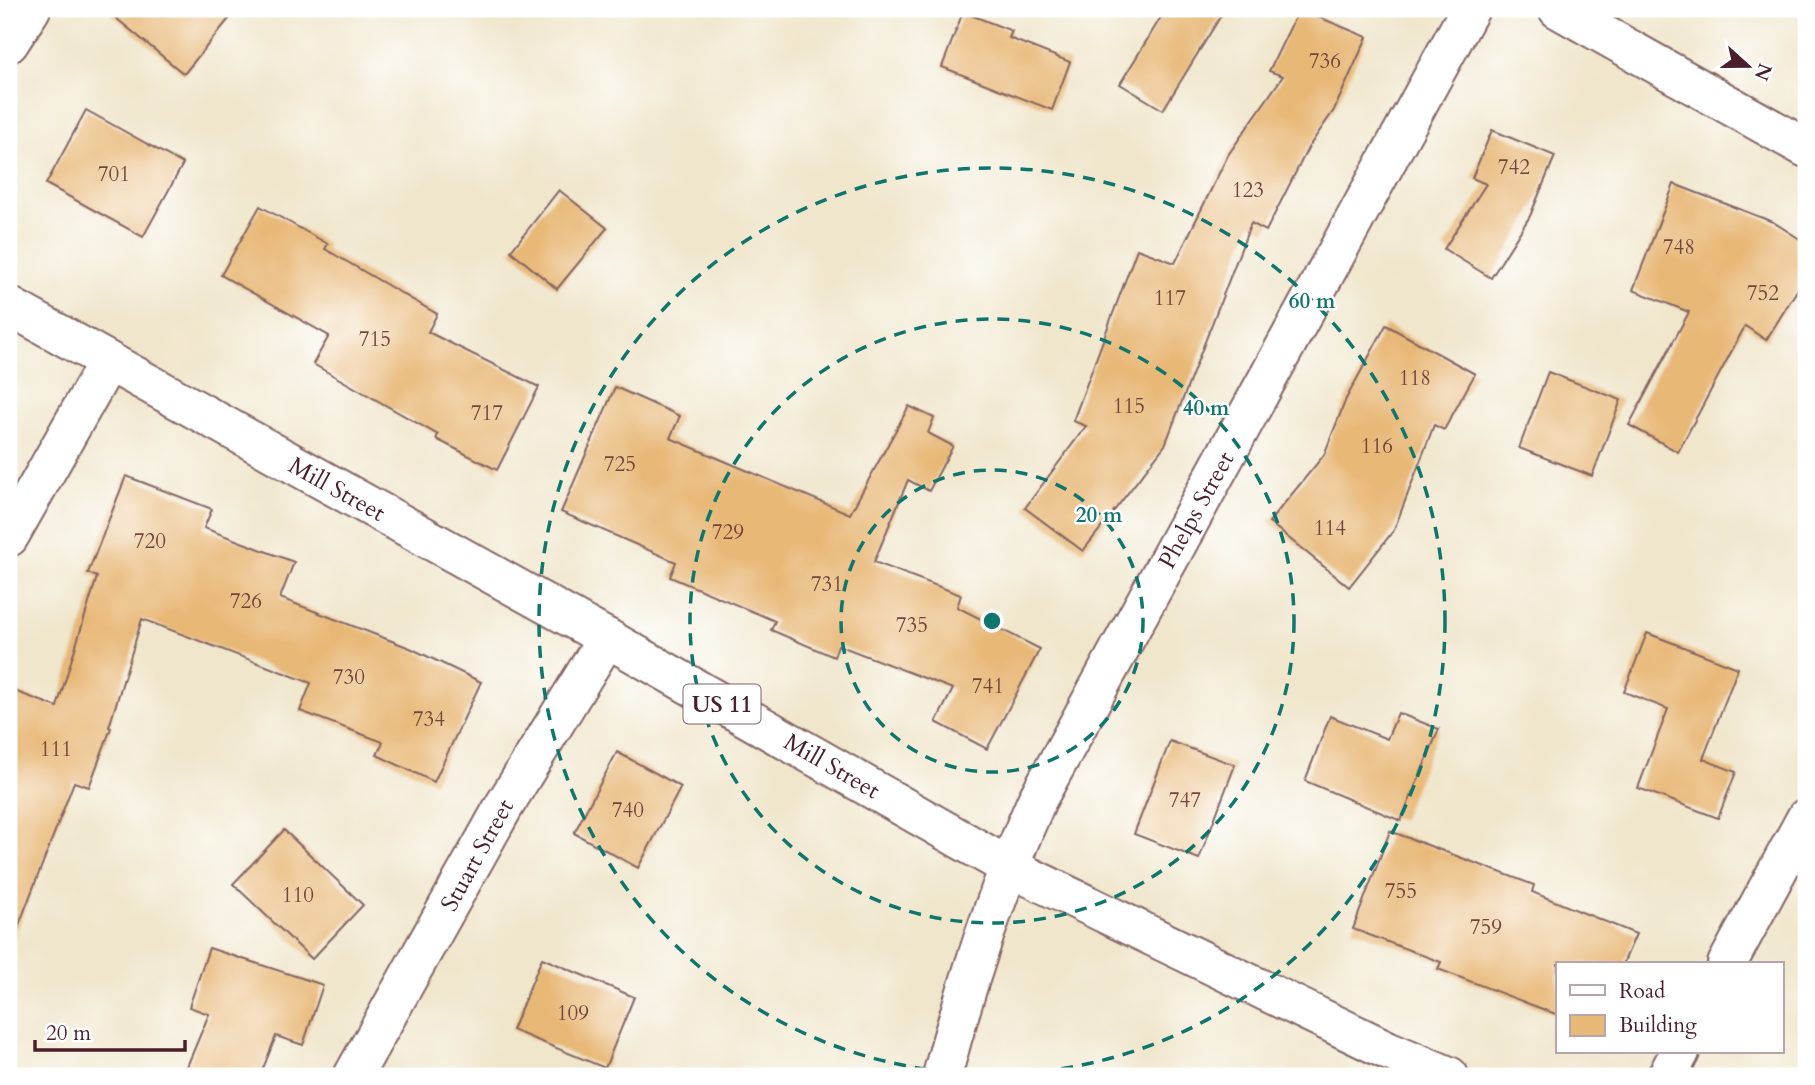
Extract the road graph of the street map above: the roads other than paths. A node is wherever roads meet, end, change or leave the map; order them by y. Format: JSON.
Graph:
{"nodes":[{"id":1,"x":31,"y":9,"type":"edge"},
{"id":2,"x":1470,"y":9,"type":"edge"},
{"id":3,"x":1558,"y":9,"type":"edge"},
{"id":4,"x":9,"y":43,"type":"edge"},
{"id":5,"x":1806,"y":148,"type":"edge"},
{"id":6,"x":9,"y":306,"type":"edge"},
{"id":7,"x":108,"y":362,"type":"junction"},
{"id":8,"x":9,"y":537,"type":"edge"},
{"id":9,"x":607,"y":638,"type":"junction"},
{"id":10,"x":1806,"y":818,"type":"edge"},
{"id":11,"x":1009,"y":867,"type":"junction"},
{"id":12,"x":1728,"y":962,"type":"edge"},
{"id":13,"x":1679,"y":1054,"type":"edge"},
{"id":14,"x":353,"y":1076,"type":"edge"},
{"id":15,"x":942,"y":1076,"type":"edge"},
{"id":16,"x":1449,"y":1076,"type":"edge"},
{"id":17,"x":1667,"y":1076,"type":"edge"}],
"edges":[{"from":1,"to":4,"type":"main road"},
{"from":2,"to":11,"type":"main road","name":"Phelps Street"},
{"from":3,"to":5,"type":"main road"},
{"from":6,"to":7,"type":"main road","name":"Mill Street","number":"US 11"},
{"from":7,"to":8,"type":"main road"},
{"from":7,"to":9,"type":"main road","name":"Mill Street","number":"US 11"},
{"from":9,"to":11,"type":"main road","name":"Mill Street","number":"US 11"},
{"from":9,"to":14,"type":"main road","name":"Stuart Street"},
{"from":10,"to":12,"type":"main road"},
{"from":11,"to":15,"type":"main road","name":"Phelps Street"},
{"from":11,"to":16,"type":"main road","name":"Mill Street","number":"US 11"},
{"from":13,"to":17,"type":"main road"}]}
